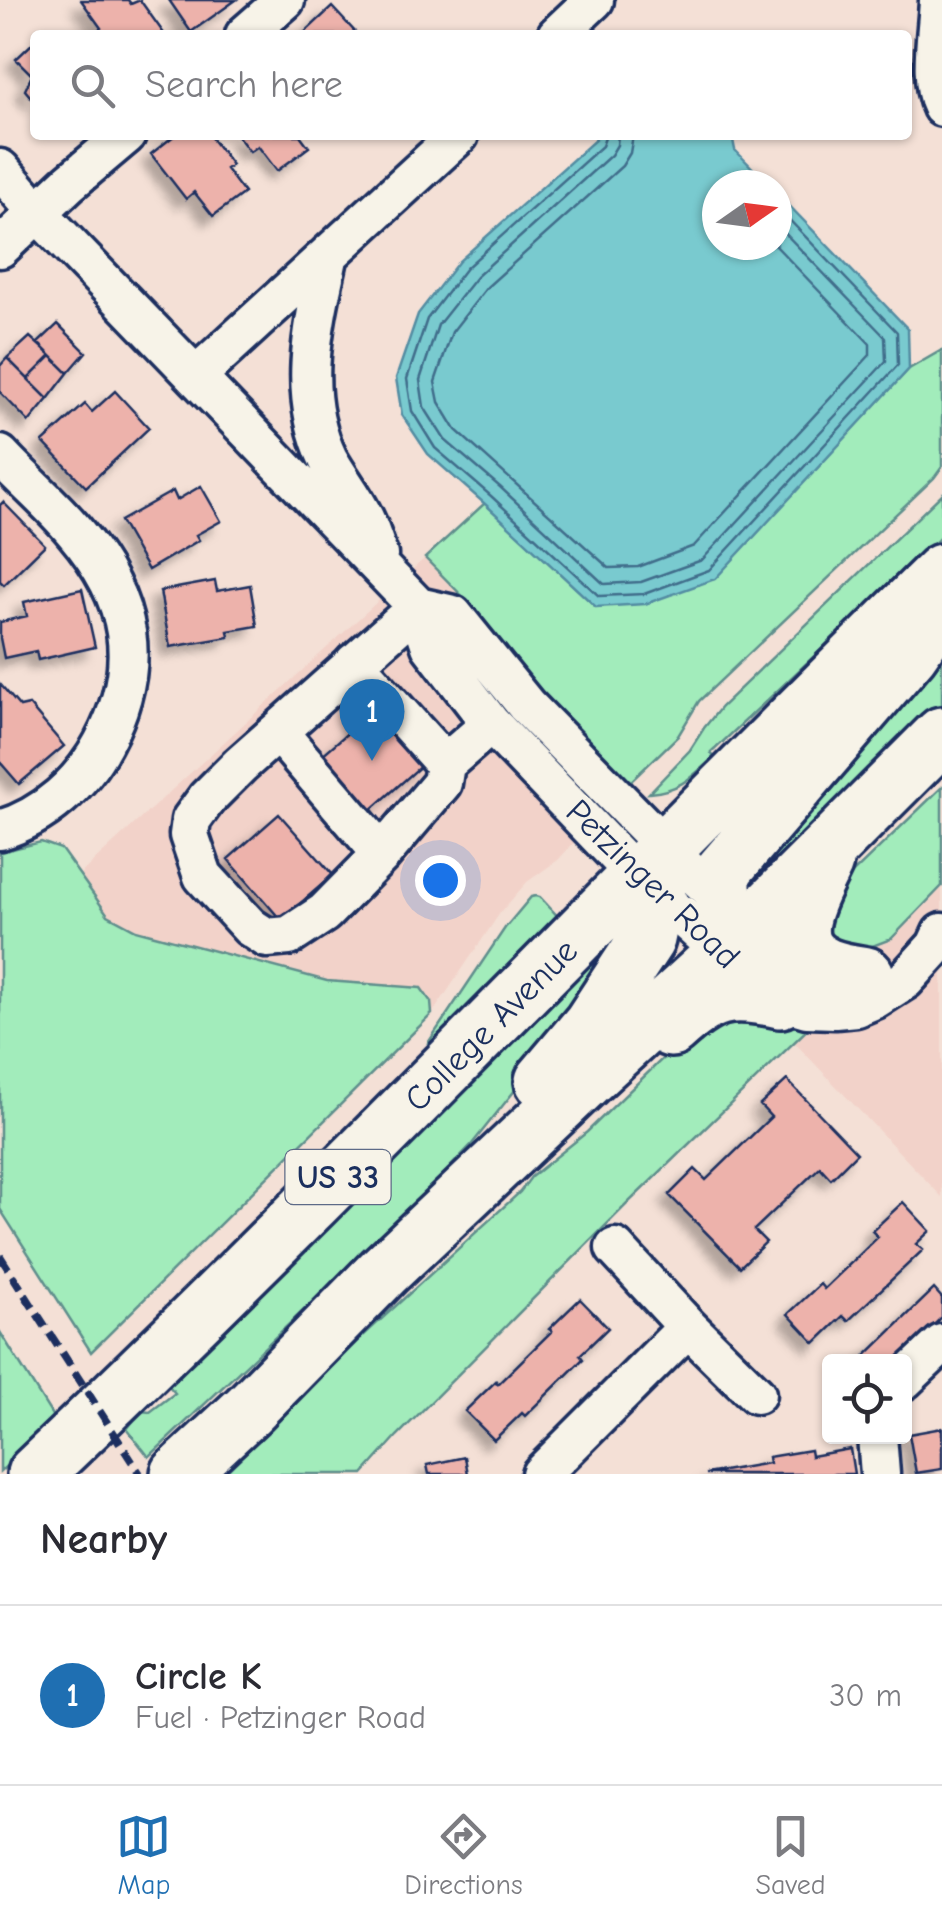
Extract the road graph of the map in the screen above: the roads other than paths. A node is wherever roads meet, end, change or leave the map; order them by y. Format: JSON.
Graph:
{"nodes":[{"id":1,"x":285,"y":0,"type":"edge"},
{"id":2,"x":594,"y":0,"type":"edge"},
{"id":3,"x":939,"y":0,"type":"edge"},
{"id":4,"x":251,"y":30,"type":"edge"},
{"id":5,"x":562,"y":30,"type":"edge"},
{"id":6,"x":942,"y":107,"type":"edge"},
{"id":7,"x":120,"y":140,"type":"edge"},
{"id":8,"x":454,"y":140,"type":"edge"},
{"id":9,"x":0,"y":169,"type":"edge"},
{"id":10,"x":38,"y":213,"type":"junction"},
{"id":11,"x":0,"y":248,"type":"edge"},
{"id":12,"x":329,"y":254,"type":"junction"},
{"id":13,"x":196,"y":376,"type":"junction"},
{"id":14,"x":0,"y":455,"type":"edge"},
{"id":15,"x":942,"y":572,"type":"edge"},
{"id":16,"x":385,"y":574,"type":"junction"},
{"id":17,"x":418,"y":607,"type":"junction"},
{"id":18,"x":942,"y":608,"type":"edge"},
{"id":19,"x":354,"y":663,"type":"junction"},
{"id":20,"x":491,"y":724,"type":"junction"},
{"id":21,"x":278,"y":732,"type":"junction"},
{"id":22,"x":942,"y":735,"type":"edge"},
{"id":23,"x":445,"y":764,"type":"junction"},
{"id":24,"x":0,"y":830,"type":"edge"},
{"id":25,"x":836,"y":839,"type":"junction"},
{"id":26,"x":382,"y":854,"type":"junction"},
{"id":27,"x":653,"y":873,"type":"junction"},
{"id":28,"x":942,"y":920,"type":"edge"},
{"id":29,"x":732,"y":927,"type":"junction"},
{"id":30,"x":942,"y":932,"type":"edge"},
{"id":31,"x":866,"y":976,"type":"junction"},
{"id":32,"x":780,"y":1000,"type":"junction"},
{"id":33,"x":522,"y":1140,"type":"junction"},
{"id":34,"x":615,"y":1248,"type":"dead end"},
{"id":35,"x":384,"y":1271,"type":"junction"},
{"id":36,"x":688,"y":1327,"type":"junction"},
{"id":37,"x":942,"y":1344,"type":"edge"},
{"id":38,"x":912,"y":1372,"type":"edge"},
{"id":39,"x":756,"y":1394,"type":"dead end"},
{"id":40,"x":878,"y":1444,"type":"edge"},
{"id":41,"x":35,"y":1474,"type":"edge"},
{"id":42,"x":179,"y":1474,"type":"edge"},
{"id":43,"x":540,"y":1474,"type":"edge"},
{"id":44,"x":880,"y":1474,"type":"edge"}],
"edges":[{"from":1,"to":4,"type":"street"},
{"from":2,"to":5,"type":"street"},
{"from":3,"to":6,"type":"street"},
{"from":7,"to":10,"type":"street"},
{"from":8,"to":12,"type":"street"},
{"from":9,"to":10,"type":"street","name":"Petzinger Road"},
{"from":10,"to":11,"type":"street"},
{"from":10,"to":13,"type":"street","name":"Petzinger Road"},
{"from":12,"to":13,"type":"street"},
{"from":12,"to":16,"type":"street"},
{"from":13,"to":16,"type":"street","name":"Petzinger Road"},
{"from":14,"to":24,"type":"street"},
{"from":15,"to":27,"type":"highway","name":"College Avenue","number":"US 33"},
{"from":16,"to":17,"type":"street","name":"Petzinger Road"},
{"from":17,"to":19,"type":"street"},
{"from":17,"to":20,"type":"street","name":"Petzinger Road"},
{"from":17,"to":27,"type":"street","name":"Petzinger Road"},
{"from":18,"to":29,"type":"highway"},
{"from":19,"to":21,"type":"street"},
{"from":19,"to":23,"type":"street"},
{"from":20,"to":23,"type":"street"},
{"from":20,"to":27,"type":"street","name":"Petzinger Road"},
{"from":21,"to":26,"type":"street"},
{"from":21,"to":26,"type":"street"},
{"from":22,"to":25,"type":"highway","number":"US 33"},
{"from":23,"to":26,"type":"street"},
{"from":25,"to":29,"type":"highway","number":"US 33"},
{"from":25,"to":31,"type":"highway"},
{"from":27,"to":29,"type":"street","name":"Petzinger Road"},
{"from":27,"to":29,"type":"street","name":"Petzinger Road"},
{"from":27,"to":35,"type":"highway"},
{"from":27,"to":41,"type":"highway","name":"College Avenue","number":"US 33"},
{"from":28,"to":31,"type":"street"},
{"from":29,"to":31,"type":"street","name":"Petzinger Road"},
{"from":29,"to":32,"type":"street","name":"Petzinger Road"},
{"from":29,"to":33,"type":"highway","number":"US 33"},
{"from":30,"to":32,"type":"street","name":"Petzinger Road"},
{"from":32,"to":33,"type":"highway"},
{"from":33,"to":35,"type":"highway","number":"US 33"},
{"from":34,"to":36,"type":"street"},
{"from":35,"to":42,"type":"highway","number":"US 33"},
{"from":36,"to":39,"type":"street"},
{"from":36,"to":43,"type":"street"},
{"from":37,"to":38,"type":"street"},
{"from":40,"to":44,"type":"street"}]}
